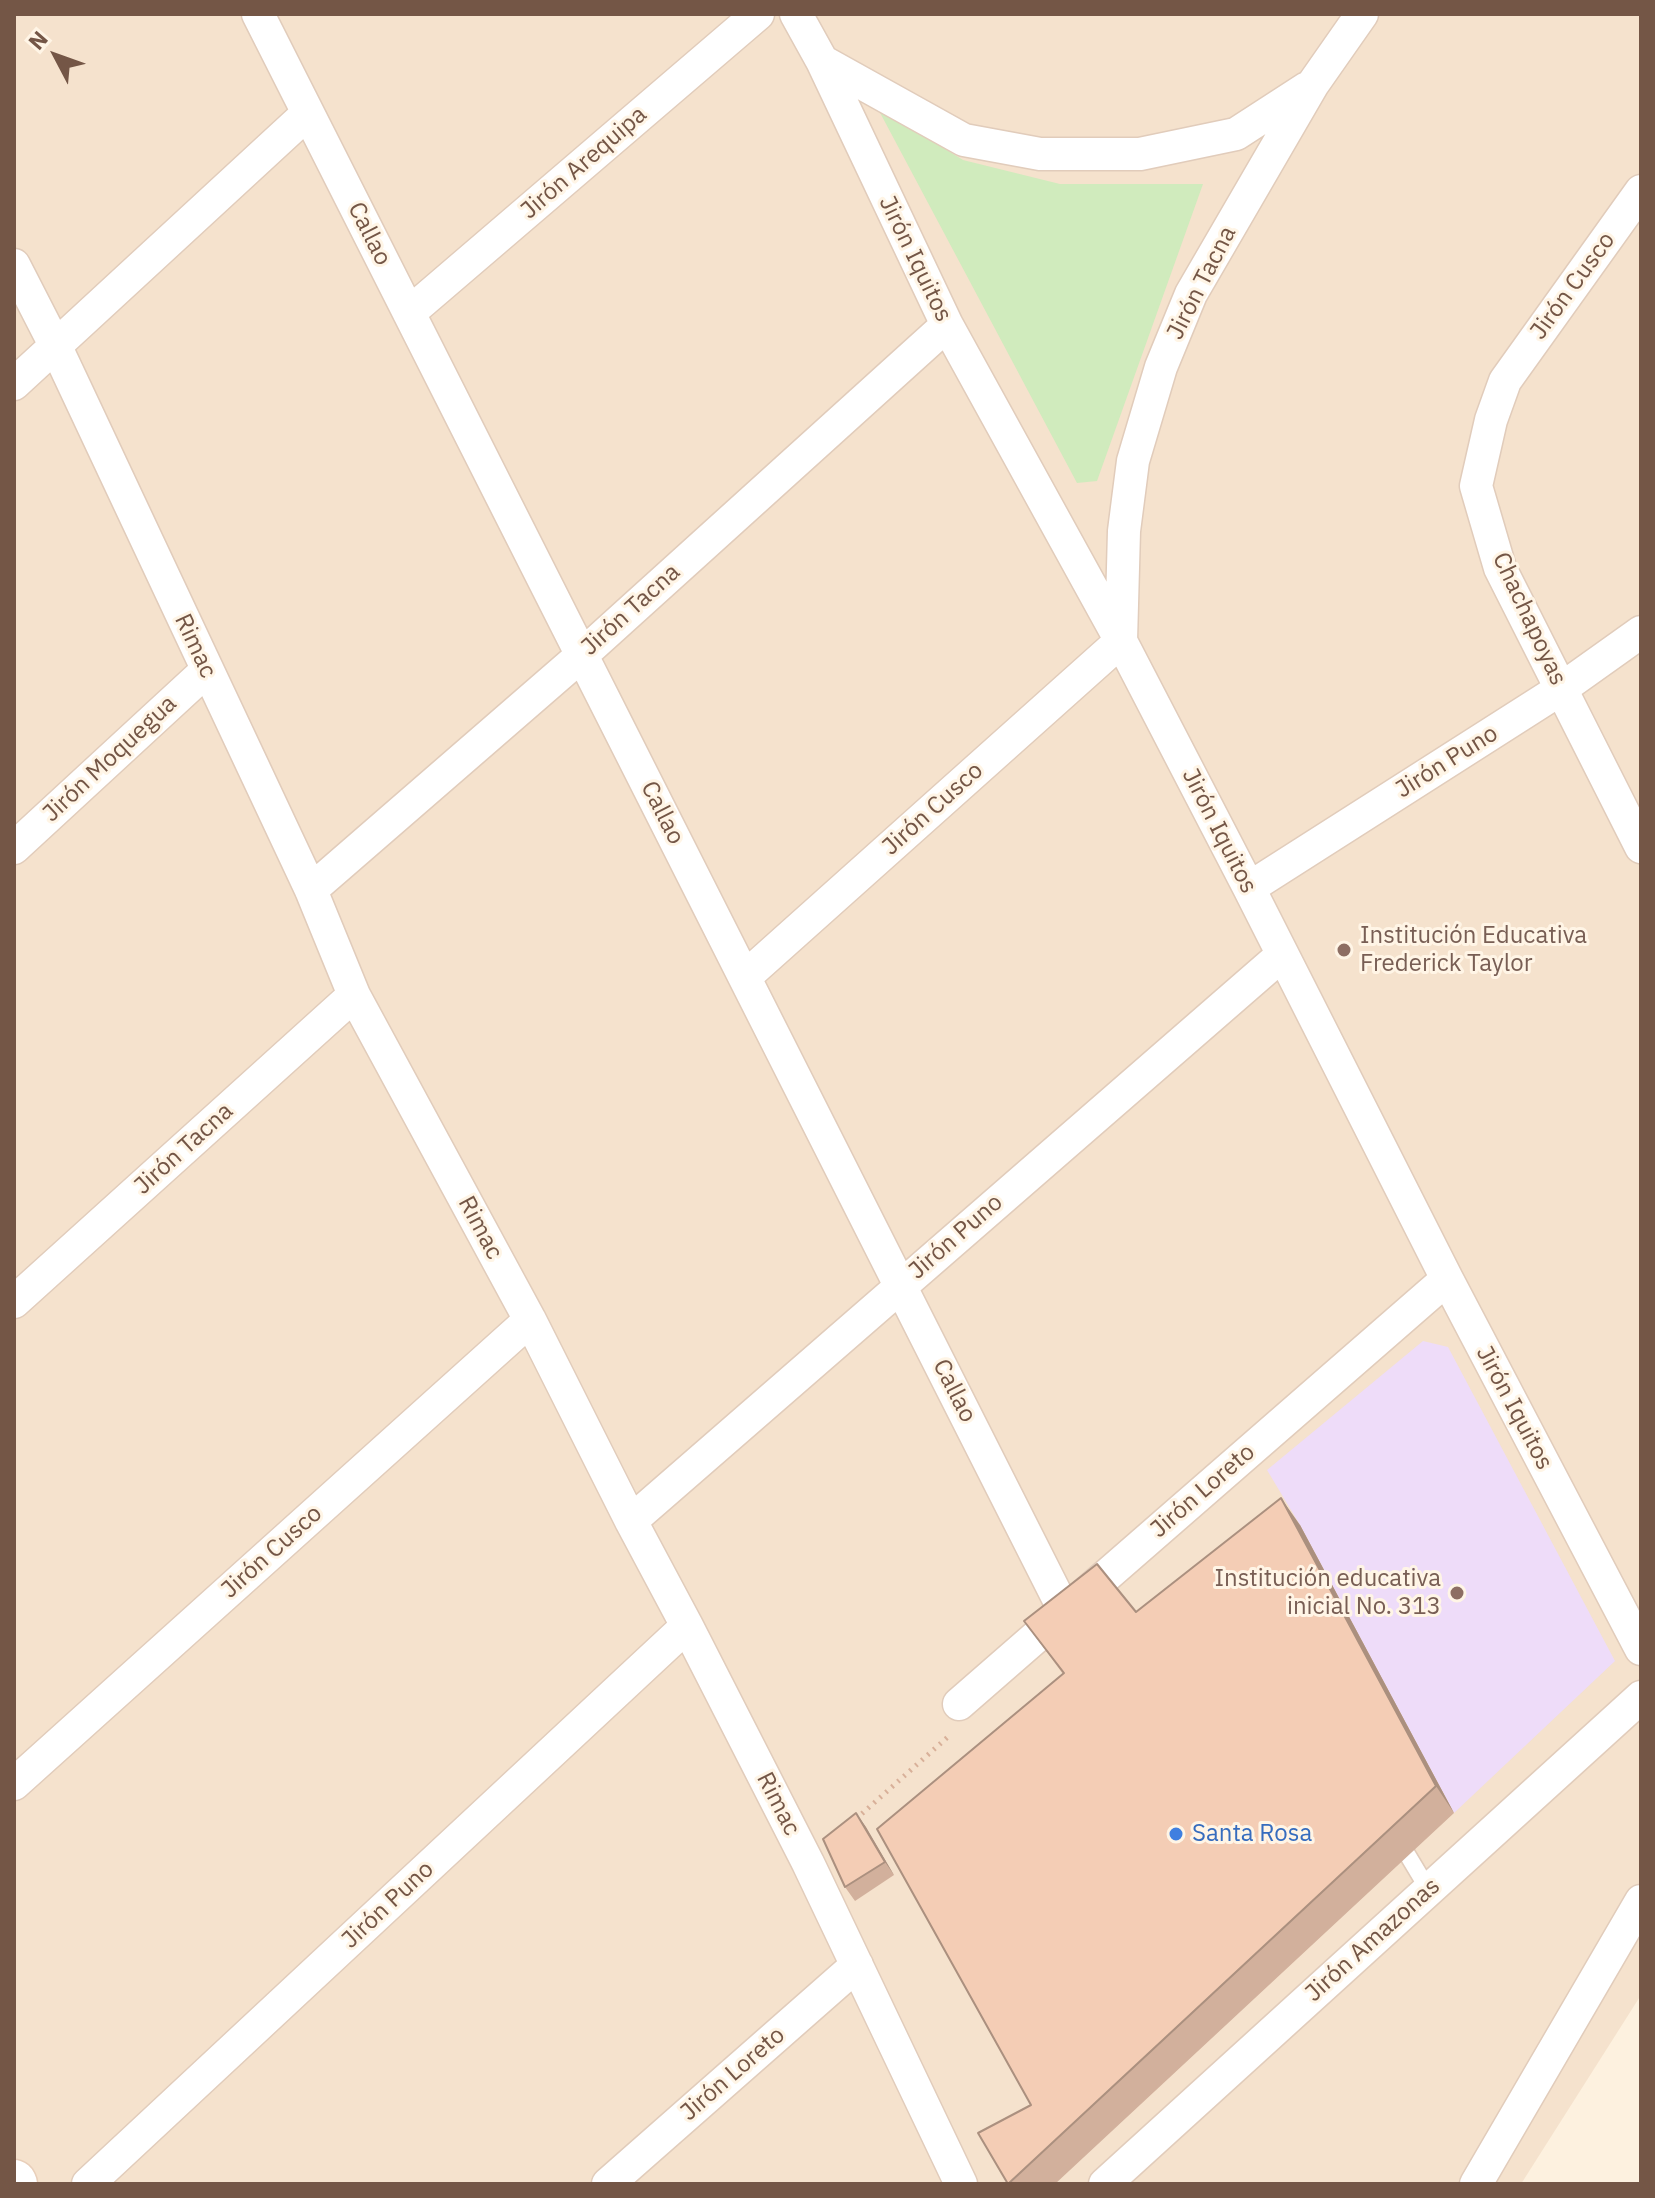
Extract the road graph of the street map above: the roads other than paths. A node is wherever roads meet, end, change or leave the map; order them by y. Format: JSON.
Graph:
{"nodes":[{"id":1,"x":258,"y":14,"type":"edge"},
{"id":2,"x":758,"y":14,"type":"edge"},
{"id":3,"x":796,"y":14,"type":"edge"},
{"id":4,"x":1362,"y":14,"type":"edge"},
{"id":5,"x":822,"y":61,"type":"junction"},
{"id":6,"x":1313,"y":84,"type":"junction"},
{"id":7,"x":308,"y":113,"type":"junction"},
{"id":8,"x":1641,"y":191,"type":"edge"},
{"id":9,"x":14,"y":265,"type":"edge"},
{"id":10,"x":409,"y":313,"type":"junction"},
{"id":11,"x":947,"y":325,"type":"junction"},
{"id":12,"x":56,"y":347,"type":"junction"},
{"id":13,"x":1505,"y":381,"type":"joint"},
{"id":14,"x":14,"y":384,"type":"edge"},
{"id":15,"x":1641,"y":632,"type":"edge"},
{"id":16,"x":1121,"y":641,"type":"junction"},
{"id":17,"x":582,"y":655,"type":"junction"},
{"id":18,"x":206,"y":671,"type":"junction"},
{"id":19,"x":1561,"y":689,"type":"junction"},
{"id":20,"x":1641,"y":847,"type":"edge"},
{"id":21,"x":14,"y":848,"type":"edge"},
{"id":22,"x":1249,"y":888,"type":"junction"},
{"id":23,"x":311,"y":890,"type":"junction"},
{"id":24,"x":1282,"y":955,"type":"junction"},
{"id":25,"x":745,"y":977,"type":"junction"},
{"id":26,"x":354,"y":995,"type":"junction"},
{"id":27,"x":1447,"y":1279,"type":"junction"},
{"id":28,"x":900,"y":1285,"type":"junction"},
{"id":29,"x":14,"y":1302,"type":"edge"},
{"id":30,"x":530,"y":1320,"type":"junction"},
{"id":31,"x":631,"y":1521,"type":"junction"},
{"id":32,"x":1065,"y":1612,"type":"junction"},
{"id":33,"x":687,"y":1626,"type":"junction"},
{"id":34,"x":1641,"y":1649,"type":"edge"},
{"id":35,"x":1641,"y":1697,"type":"edge"},
{"id":36,"x":959,"y":1704,"type":"road end"},
{"id":37,"x":14,"y":1784,"type":"edge"},
{"id":38,"x":1392,"y":1827,"type":"edge"},
{"id":39,"x":1428,"y":1889,"type":"junction"},
{"id":40,"x":1641,"y":1901,"type":"edge"},
{"id":41,"x":857,"y":1965,"type":"junction"},
{"id":42,"x":88,"y":2184,"type":"edge"},
{"id":43,"x":608,"y":2184,"type":"edge"},
{"id":44,"x":961,"y":2184,"type":"edge"},
{"id":45,"x":1105,"y":2184,"type":"edge"},
{"id":46,"x":1476,"y":2184,"type":"edge"}],
"edges":[{"from":1,"to":7,"type":"street","name":"Callao"},
{"from":2,"to":10,"type":"street","name":"Jirón Arequipa"},
{"from":3,"to":5,"type":"street","name":"Jirón Iquitos"},
{"from":4,"to":6,"type":"street","name":"Jirón Tacna"},
{"from":5,"to":6,"type":"street","name":"Jirón Tacna"},
{"from":5,"to":11,"type":"street","name":"Jirón Iquitos"},
{"from":6,"to":16,"type":"street","name":"Jirón Tacna"},
{"from":7,"to":10,"type":"street","name":"Callao"},
{"from":7,"to":12,"type":"street"},
{"from":8,"to":13,"type":"street","name":"Jirón Cusco"},
{"from":9,"to":12,"type":"street","name":"Rimac"},
{"from":10,"to":17,"type":"street","name":"Callao"},
{"from":11,"to":16,"type":"street","name":"Jirón Iquitos"},
{"from":11,"to":17,"type":"street","name":"Jirón Tacna"},
{"from":12,"to":14,"type":"street"},
{"from":12,"to":18,"type":"street","name":"Rimac"},
{"from":13,"to":19,"type":"street","name":"Chachapoyas"},
{"from":15,"to":19,"type":"street","name":"Jirón Puno"},
{"from":16,"to":22,"type":"street","name":"Jirón Iquitos"},
{"from":16,"to":25,"type":"street","name":"Jirón Cusco"},
{"from":17,"to":23,"type":"street","name":"Jirón Tacna"},
{"from":17,"to":25,"type":"street","name":"Callao"},
{"from":18,"to":21,"type":"street","name":"Jirón Moquegua"},
{"from":18,"to":23,"type":"street","name":"Rimac"},
{"from":19,"to":20,"type":"street","name":"Chachapoyas"},
{"from":19,"to":22,"type":"street","name":"Jirón Puno"},
{"from":22,"to":24,"type":"street","name":"Jirón Iquitos"},
{"from":23,"to":26,"type":"street","name":"Rimac"},
{"from":24,"to":27,"type":"street","name":"Jirón Iquitos"},
{"from":24,"to":28,"type":"street","name":"Jirón Puno"},
{"from":25,"to":28,"type":"street","name":"Callao"},
{"from":26,"to":29,"type":"street","name":"Jirón Tacna"},
{"from":26,"to":30,"type":"street","name":"Rimac"},
{"from":27,"to":32,"type":"street","name":"Jirón Loreto"},
{"from":27,"to":34,"type":"street","name":"Jirón Iquitos"},
{"from":28,"to":31,"type":"street","name":"Jirón Puno"},
{"from":28,"to":32,"type":"street","name":"Callao"},
{"from":30,"to":31,"type":"street","name":"Rimac"},
{"from":30,"to":37,"type":"street","name":"Jirón Cusco"},
{"from":31,"to":33,"type":"street","name":"Rimac"},
{"from":32,"to":36,"type":"street","name":"Jirón Loreto"},
{"from":33,"to":41,"type":"street","name":"Rimac"},
{"from":33,"to":42,"type":"street","name":"Jirón Puno"},
{"from":35,"to":39,"type":"street","name":"Jirón Amazonas"},
{"from":38,"to":39,"type":"lane"},
{"from":39,"to":45,"type":"street","name":"Jirón Amazonas"},
{"from":40,"to":46,"type":"street"},
{"from":41,"to":43,"type":"street","name":"Jirón Loreto"},
{"from":41,"to":44,"type":"street","name":"Rimac"}]}
